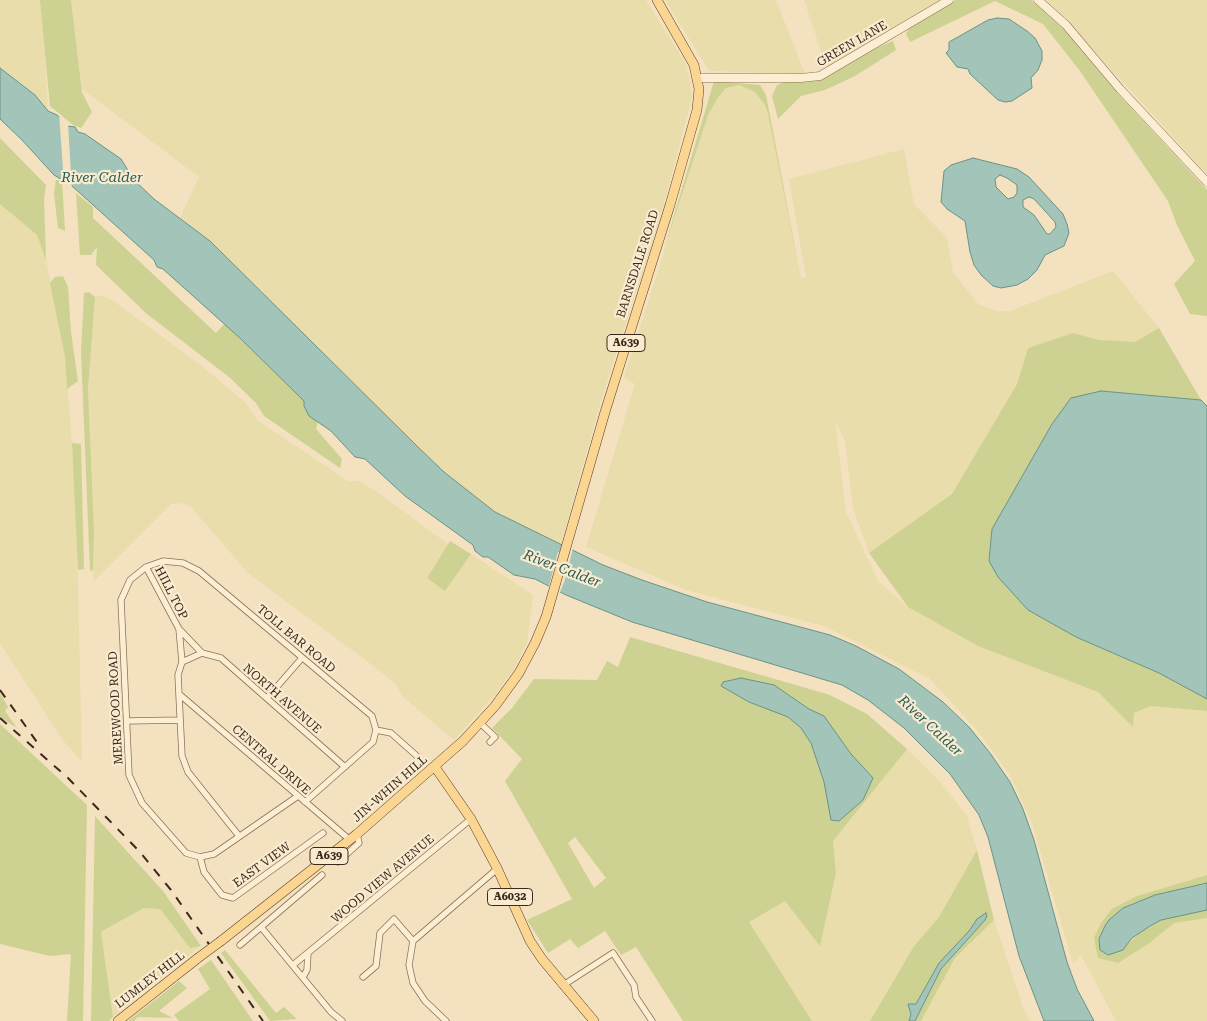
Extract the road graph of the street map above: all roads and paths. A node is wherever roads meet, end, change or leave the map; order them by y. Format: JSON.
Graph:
{"nodes":[{"id":1,"x":656,"y":0,"type":"edge"},
{"id":2,"x":949,"y":0,"type":"edge"},
{"id":3,"x":1038,"y":0,"type":"edge"},
{"id":4,"x":698,"y":78,"type":"junction"},
{"id":5,"x":1207,"y":182,"type":"edge"},
{"id":6,"x":146,"y":567,"type":"junction"},
{"id":7,"x":551,"y":600,"type":"joint"},
{"id":8,"x":179,"y":629,"type":"junction"},
{"id":9,"x":202,"y":653,"type":"junction"},
{"id":10,"x":302,"y":658,"type":"junction"},
{"id":11,"x":182,"y":662,"type":"junction"},
{"id":12,"x":179,"y":694,"type":"junction"},
{"id":13,"x":267,"y":698,"type":"junction"},
{"id":14,"x":180,"y":720,"type":"junction"},
{"id":15,"x":127,"y":721,"type":"junction"},
{"id":16,"x":480,"y":723,"type":"junction"},
{"id":17,"x":376,"y":730,"type":"junction"},
{"id":18,"x":490,"y":742,"type":"dead end"},
{"id":19,"x":418,"y":757,"type":"dead end"},
{"id":20,"x":345,"y":767,"type":"junction"},
{"id":21,"x":434,"y":767,"type":"junction"},
{"id":22,"x":298,"y":796,"type":"junction"},
{"id":23,"x":304,"y":802,"type":"junction"},
{"id":24,"x":471,"y":819,"type":"junction"},
{"id":25,"x":323,"y":833,"type":"dead end"},
{"id":26,"x":239,"y":836,"type":"junction"},
{"id":27,"x":353,"y":837,"type":"junction"},
{"id":28,"x":200,"y":857,"type":"junction"},
{"id":29,"x":338,"y":862,"type":"dead end"},
{"id":30,"x":497,"y":869,"type":"junction"},
{"id":31,"x":322,"y":875,"type":"dead end"},
{"id":32,"x":261,"y":927,"type":"junction"},
{"id":33,"x":412,"y":942,"type":"junction"},
{"id":34,"x":240,"y":945,"type":"dead end"},
{"id":35,"x":308,"y":953,"type":"junction"},
{"id":36,"x":198,"y":958,"type":"joint"},
{"id":37,"x":293,"y":965,"type":"junction"},
{"id":38,"x":303,"y":977,"type":"junction"},
{"id":39,"x":363,"y":977,"type":"dead end"},
{"id":40,"x":565,"y":984,"type":"junction"},
{"id":41,"x":118,"y":1021,"type":"edge"},
{"id":42,"x":342,"y":1021,"type":"edge"},
{"id":43,"x":446,"y":1021,"type":"edge"},
{"id":44,"x":594,"y":1021,"type":"edge"},
{"id":45,"x":652,"y":1021,"type":"edge"}],
"edges":[{"from":1,"to":4,"type":"main road","name":"BARNSDALE ROAD","number":"A639"},
{"from":2,"to":4,"type":"street","name":"GREEN LANE"},
{"from":3,"to":5,"type":"street"},
{"from":4,"to":7,"type":"main road","name":"BARNSDALE ROAD","number":"A639"},
{"from":6,"to":8,"type":"street","name":"HILL TOP"},
{"from":6,"to":10,"type":"street","name":"TOLL BAR ROAD"},
{"from":6,"to":15,"type":"street","name":"MEREWOOD ROAD"},
{"from":7,"to":16,"type":"main road","name":"JIN-WHIN HILL","number":"A639"},
{"from":8,"to":9,"type":"street","name":"HILL TOP"},
{"from":8,"to":11,"type":"street","name":"HILL TOP"},
{"from":9,"to":11,"type":"street"},
{"from":9,"to":13,"type":"street","name":"NORTH AVENUE"},
{"from":10,"to":13,"type":"street"},
{"from":10,"to":17,"type":"street","name":"TOLL BAR ROAD"},
{"from":11,"to":12,"type":"street","name":"HILL TOP"},
{"from":12,"to":14,"type":"street","name":"HILL TOP"},
{"from":12,"to":22,"type":"street","name":"CENTRAL DRIVE"},
{"from":13,"to":20,"type":"street","name":"NORTH AVENUE"},
{"from":14,"to":15,"type":"street"},
{"from":14,"to":26,"type":"street","name":"HILL TOP"},
{"from":15,"to":28,"type":"street","name":"MEREWOOD ROAD"},
{"from":16,"to":18,"type":"street"},
{"from":16,"to":21,"type":"main road","name":"JIN-WHIN HILL","number":"A639"},
{"from":17,"to":19,"type":"street"},
{"from":17,"to":20,"type":"street"},
{"from":20,"to":23,"type":"street"},
{"from":21,"to":24,"type":"main road","number":"A6032"},
{"from":21,"to":27,"type":"main road","name":"JIN-WHIN HILL","number":"A639"},
{"from":22,"to":23,"type":"street","name":"CENTRAL DRIVE"},
{"from":22,"to":26,"type":"street"},
{"from":23,"to":27,"type":"street","name":"CENTRAL DRIVE"},
{"from":24,"to":30,"type":"main road","number":"A6032"},
{"from":24,"to":35,"type":"street","name":"WOOD VIEW AVENUE"},
{"from":25,"to":28,"type":"street","name":"EAST VIEW"},
{"from":26,"to":28,"type":"street"},
{"from":27,"to":29,"type":"street"},
{"from":27,"to":36,"type":"main road","name":"JIN-WHIN HILL","number":"A639","bridge":true},
{"from":30,"to":33,"type":"street"},
{"from":30,"to":40,"type":"main road","number":"A6032"},
{"from":31,"to":32,"type":"street"},
{"from":32,"to":34,"type":"street"},
{"from":32,"to":37,"type":"street"},
{"from":33,"to":39,"type":"street"},
{"from":33,"to":43,"type":"street"},
{"from":35,"to":37,"type":"street","name":"WOOD VIEW AVENUE"},
{"from":35,"to":38,"type":"street"},
{"from":36,"to":41,"type":"main road","name":"LUMLEY HILL","number":"A639"},
{"from":37,"to":38,"type":"street"},
{"from":38,"to":42,"type":"street"},
{"from":40,"to":44,"type":"main road","number":"A6032"},
{"from":40,"to":45,"type":"street"}]}
